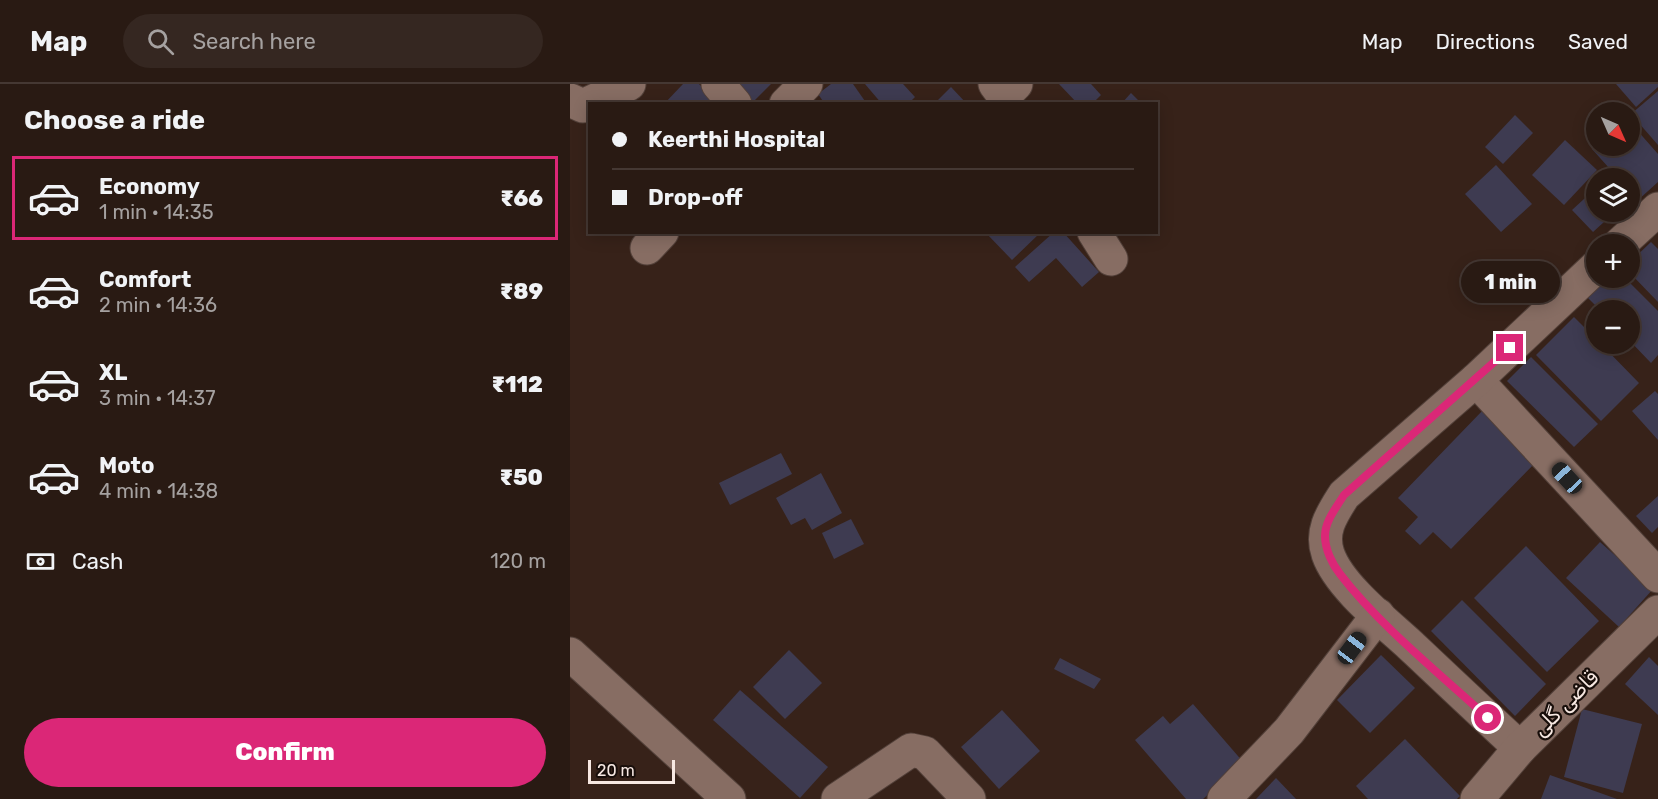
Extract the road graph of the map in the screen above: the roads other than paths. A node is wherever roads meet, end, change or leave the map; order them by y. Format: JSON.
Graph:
{"nodes":[{"id":1,"x":629,"y":84,"type":"edge"},
{"id":2,"x":717,"y":84,"type":"edge"},
{"id":3,"x":806,"y":84,"type":"edge"},
{"id":4,"x":570,"y":100,"type":"edge"},
{"id":5,"x":591,"y":102,"type":"edge"},
{"id":6,"x":733,"y":102,"type":"edge"},
{"id":7,"x":788,"y":102,"type":"edge"},
{"id":8,"x":588,"y":104,"type":"edge"},
{"id":9,"x":1658,"y":209,"type":"edge"},
{"id":10,"x":1095,"y":234,"type":"edge"},
{"id":11,"x":1631,"y":234,"type":"edge"},
{"id":12,"x":1112,"y":259,"type":"dead end"},
{"id":13,"x":1586,"y":276,"type":"edge"},
{"id":14,"x":1476,"y":380,"type":"junction"},
{"id":15,"x":1658,"y":576,"type":"edge"},
{"id":16,"x":1658,"y":612,"type":"edge"},
{"id":17,"x":1378,"y":615,"type":"junction"},
{"id":18,"x":570,"y":654,"type":"edge"},
{"id":19,"x":1520,"y":748,"type":"junction"},
{"id":20,"x":729,"y":799,"type":"edge"},
{"id":21,"x":838,"y":799,"type":"edge"},
{"id":22,"x":969,"y":799,"type":"edge"},
{"id":23,"x":1224,"y":799,"type":"edge"},
{"id":24,"x":1477,"y":799,"type":"edge"}],
"edges":[{"from":1,"to":5,"type":"street"},
{"from":2,"to":6,"type":"street"},
{"from":3,"to":7,"type":"street"},
{"from":4,"to":8,"type":"street"},
{"from":9,"to":11,"type":"street"},
{"from":10,"to":12,"type":"street"},
{"from":13,"to":14,"type":"street"},
{"from":14,"to":15,"type":"street"},
{"from":14,"to":17,"type":"street"},
{"from":16,"to":19,"type":"street","name":"قاضی گلی"},
{"from":17,"to":19,"type":"street"},
{"from":17,"to":23,"type":"street"},
{"from":18,"to":20,"type":"street"},
{"from":19,"to":24,"type":"street","name":"قاضی گلی"},
{"from":21,"to":22,"type":"street"}]}
